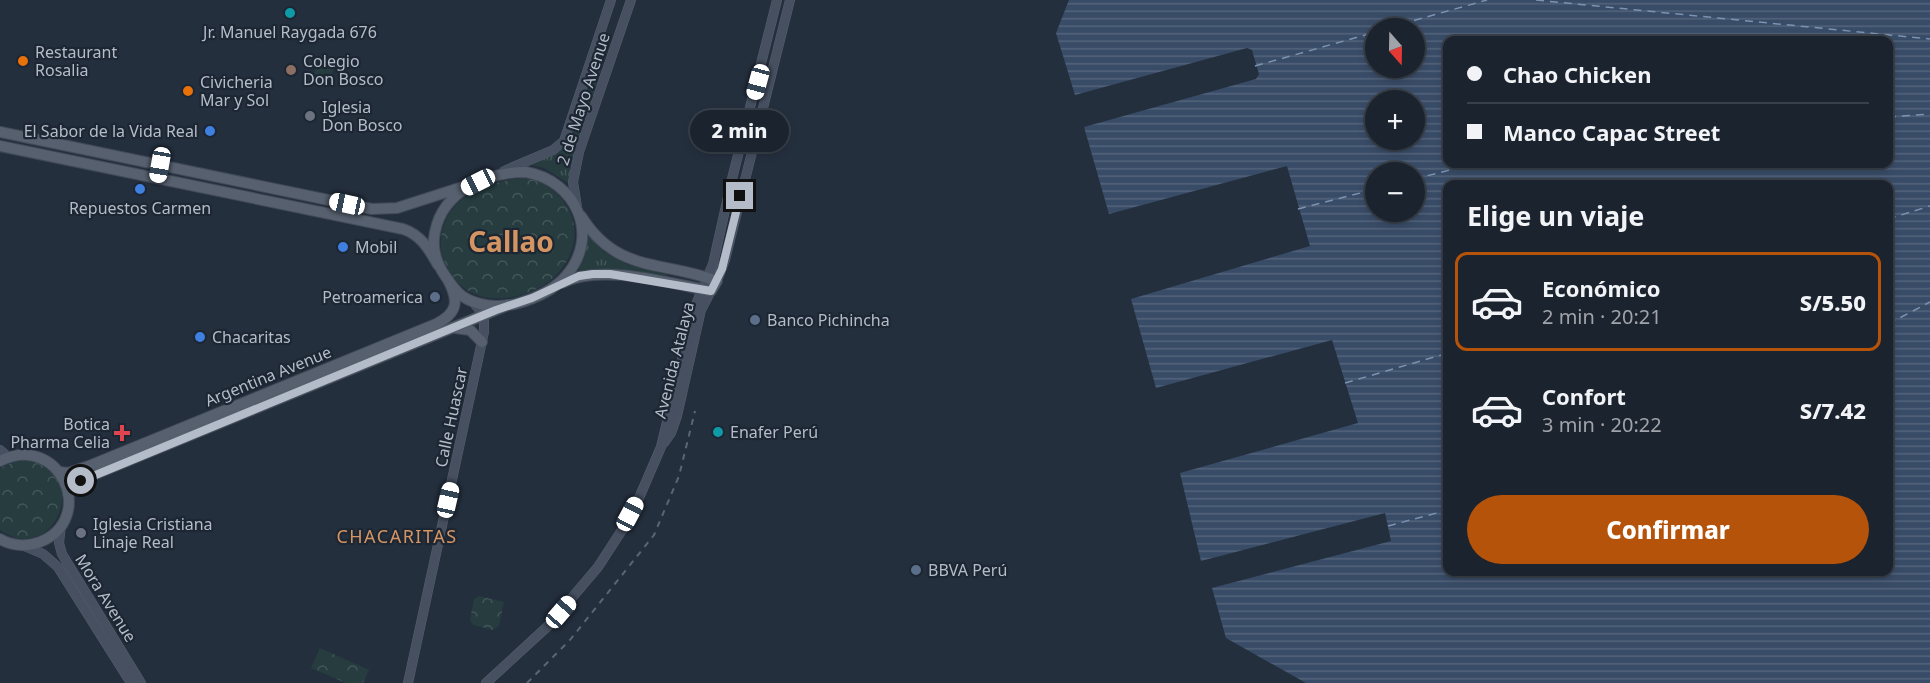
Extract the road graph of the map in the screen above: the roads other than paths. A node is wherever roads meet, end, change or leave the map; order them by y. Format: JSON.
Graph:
{"nodes":[{"id":1,"x":611,"y":0,"type":"edge"},
{"id":2,"x":631,"y":0,"type":"edge"},
{"id":3,"x":777,"y":0,"type":"edge"},
{"id":4,"x":789,"y":0,"type":"edge"},
{"id":5,"x":0,"y":132,"type":"edge"},
{"id":6,"x":42,"y":140,"type":"junction"},
{"id":7,"x":0,"y":146,"type":"edge"},
{"id":8,"x":38,"y":154,"type":"junction"},
{"id":9,"x":160,"y":165,"type":"junction"},
{"id":10,"x":491,"y":177,"type":"junction"},
{"id":11,"x":157,"y":179,"type":"junction"},
{"id":12,"x":478,"y":182,"type":"junction"},
{"id":13,"x":578,"y":211,"type":"junction"},
{"id":14,"x":438,"y":265,"type":"junction"},
{"id":15,"x":448,"y":280,"type":"junction"},
{"id":16,"x":709,"y":285,"type":"junction"},
{"id":17,"x":553,"y":287,"type":"junction"},
{"id":18,"x":473,"y":302,"type":"junction"},
{"id":19,"x":508,"y":305,"type":"junction"},
{"id":20,"x":484,"y":315,"type":"junction"},
{"id":21,"x":454,"y":327,"type":"junction"},
{"id":22,"x":482,"y":342,"type":"junction"},
{"id":23,"x":3,"y":456,"type":"edge"},
{"id":24,"x":60,"y":472,"type":"junction"},
{"id":25,"x":68,"y":494,"type":"junction"},
{"id":26,"x":61,"y":525,"type":"junction"},
{"id":27,"x":0,"y":539,"type":"edge"},
{"id":28,"x":22,"y":545,"type":"junction"},
{"id":29,"x":131,"y":683,"type":"edge"},
{"id":30,"x":141,"y":683,"type":"edge"},
{"id":31,"x":408,"y":683,"type":"edge"},
{"id":32,"x":486,"y":683,"type":"edge"}],
"edges":[{"from":1,"to":10,"type":"main road","name":"2 de Mayo Avenue"},
{"from":2,"to":13,"type":"main road","name":"2 de Mayo Avenue"},
{"from":3,"to":16,"type":"main road"},
{"from":4,"to":16,"type":"main road"},
{"from":5,"to":6,"type":"main road"},
{"from":6,"to":8,"type":"main road"},
{"from":6,"to":9,"type":"main road"},
{"from":7,"to":8,"type":"main road"},
{"from":8,"to":11,"type":"main road"},
{"from":9,"to":11,"type":"main road"},
{"from":9,"to":12,"type":"main road"},
{"from":10,"to":12,"type":"main road"},
{"from":10,"to":13,"type":"main road"},
{"from":11,"to":14,"type":"main road"},
{"from":12,"to":14,"type":"main road"},
{"from":13,"to":16,"type":"main road"},
{"from":13,"to":17,"type":"main road"},
{"from":14,"to":15,"type":"main road"},
{"from":15,"to":18,"type":"main road"},
{"from":15,"to":24,"type":"main road","name":"Argentina Avenue"},
{"from":16,"to":17,"type":"main road"},
{"from":16,"to":32,"type":"main road","name":"Avenida Atalaya"},
{"from":17,"to":19,"type":"main road"},
{"from":18,"to":19,"type":"main road"},
{"from":18,"to":20,"type":"main road"},
{"from":19,"to":20,"type":"main road","name":"Argentina Avenue"},
{"from":20,"to":21,"type":"main road","name":"Argentina Avenue"},
{"from":20,"to":22,"type":"main road","name":"Calle Huascar"},
{"from":21,"to":22,"type":"main road"},
{"from":21,"to":25,"type":"main road","name":"Argentina Avenue"},
{"from":22,"to":31,"type":"main road","name":"Calle Huascar"},
{"from":23,"to":24,"type":"main road"},
{"from":24,"to":25,"type":"main road"},
{"from":25,"to":26,"type":"main road"},
{"from":26,"to":28,"type":"main road"},
{"from":26,"to":30,"type":"main road","name":"Mora Avenue"},
{"from":27,"to":28,"type":"main road"},
{"from":28,"to":29,"type":"main road","name":"Mora Avenue"}]}
